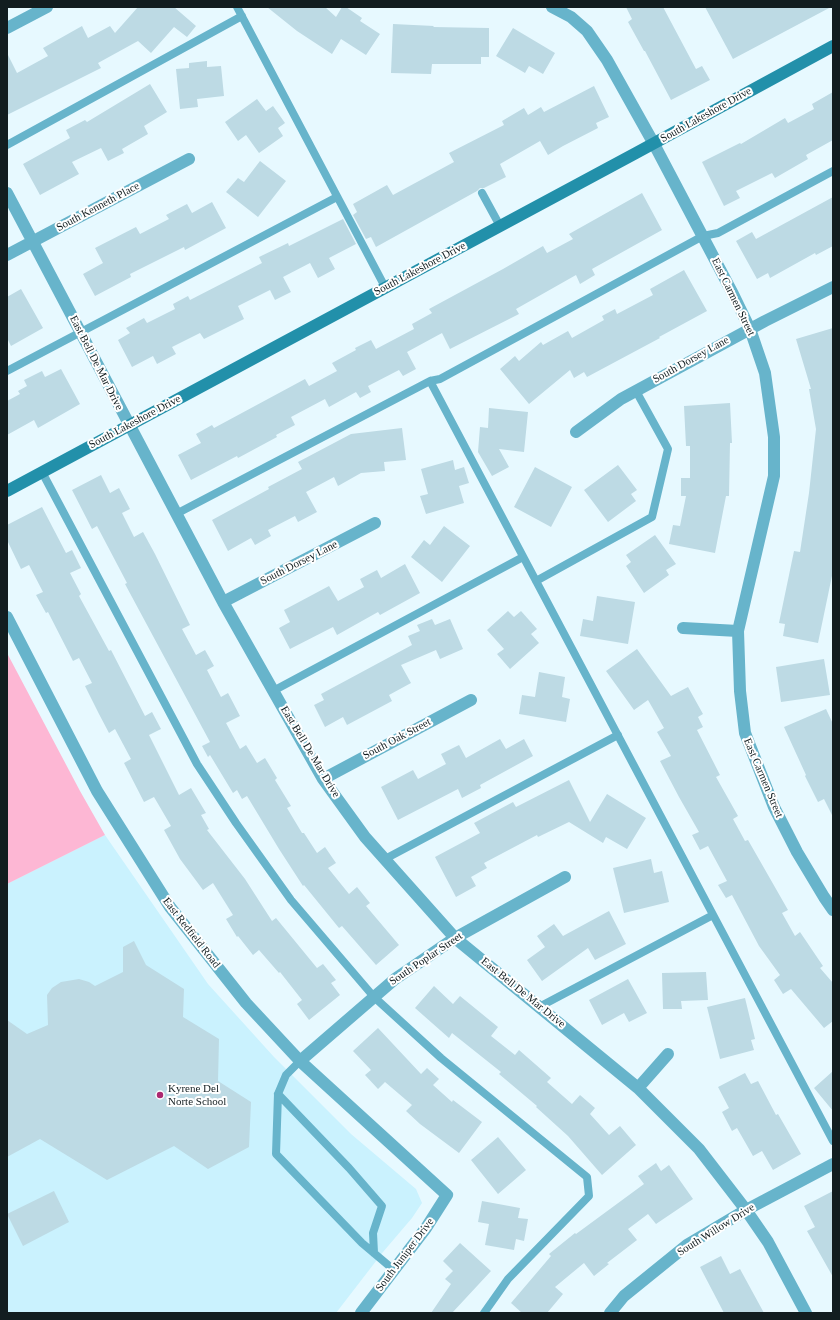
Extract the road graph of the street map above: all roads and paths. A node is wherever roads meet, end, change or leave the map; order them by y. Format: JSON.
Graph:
{"nodes":[{"id":1,"x":47,"y":7,"type":"edge"},
{"id":2,"x":237,"y":7,"type":"edge"},
{"id":3,"x":552,"y":7,"type":"edge"},
{"id":4,"x":242,"y":16,"type":"junction"},
{"id":5,"x":7,"y":28,"type":"edge"},
{"id":6,"x":833,"y":46,"type":"edge"},
{"id":7,"x":654,"y":144,"type":"junction"},
{"id":8,"x":7,"y":145,"type":"edge"},
{"id":9,"x":189,"y":159,"type":"dead end"},
{"id":10,"x":833,"y":171,"type":"edge"},
{"id":11,"x":7,"y":193,"type":"edge"},
{"id":12,"x":482,"y":193,"type":"dead end"},
{"id":13,"x":337,"y":197,"type":"junction"},
{"id":14,"x":500,"y":226,"type":"junction"},
{"id":15,"x":703,"y":236,"type":"junction"},
{"id":16,"x":33,"y":242,"type":"junction"},
{"id":17,"x":7,"y":255,"type":"edge"},
{"id":18,"x":833,"y":287,"type":"edge"},
{"id":19,"x":385,"y":288,"type":"junction"},
{"id":20,"x":750,"y":329,"type":"junction"},
{"id":21,"x":80,"y":332,"type":"junction"},
{"id":22,"x":7,"y":371,"type":"edge"},
{"id":23,"x":430,"y":381,"type":"junction"},
{"id":24,"x":636,"y":391,"type":"junction"},
{"id":25,"x":128,"y":425,"type":"junction"},
{"id":26,"x":576,"y":432,"type":"dead end"},
{"id":27,"x":42,"y":472,"type":"junction"},
{"id":28,"x":7,"y":491,"type":"edge"},
{"id":29,"x":176,"y":514,"type":"junction"},
{"id":30,"x":375,"y":523,"type":"dead end"},
{"id":31,"x":523,"y":557,"type":"junction"},
{"id":32,"x":536,"y":581,"type":"junction"},
{"id":33,"x":223,"y":602,"type":"junction"},
{"id":34,"x":7,"y":617,"type":"edge"},
{"id":35,"x":683,"y":628,"type":"dead end"},
{"id":36,"x":738,"y":631,"type":"junction"},
{"id":37,"x":273,"y":690,"type":"junction"},
{"id":38,"x":471,"y":700,"type":"dead end"},
{"id":39,"x":618,"y":735,"type":"junction"},
{"id":40,"x":323,"y":779,"type":"junction"},
{"id":41,"x":385,"y":859,"type":"junction"},
{"id":42,"x":565,"y":877,"type":"dead end"},
{"id":43,"x":833,"y":910,"type":"edge"},
{"id":44,"x":713,"y":915,"type":"junction"},
{"id":45,"x":455,"y":938,"type":"junction"},
{"id":46,"x":374,"y":997,"type":"junction"},
{"id":47,"x":539,"y":1007,"type":"junction"},
{"id":48,"x":668,"y":1054,"type":"dead end"},
{"id":49,"x":300,"y":1061,"type":"junction"},
{"id":50,"x":638,"y":1088,"type":"junction"},
{"id":51,"x":278,"y":1094,"type":"junction"},
{"id":52,"x":833,"y":1141,"type":"edge"},
{"id":53,"x":833,"y":1164,"type":"edge"},
{"id":54,"x":447,"y":1195,"type":"joint"},
{"id":55,"x":746,"y":1210,"type":"junction"},
{"id":56,"x":374,"y":1253,"type":"junction"},
{"id":57,"x":394,"y":1270,"type":"junction"},
{"id":58,"x":361,"y":1313,"type":"edge"},
{"id":59,"x":484,"y":1313,"type":"edge"},
{"id":60,"x":610,"y":1313,"type":"edge"},
{"id":61,"x":806,"y":1313,"type":"edge"}],
"edges":[{"from":1,"to":5,"type":"street"},
{"from":2,"to":4,"type":"lane"},
{"from":3,"to":7,"type":"street","name":"East Carmen Street"},
{"from":4,"to":8,"type":"lane"},
{"from":4,"to":13,"type":"lane"},
{"from":6,"to":7,"type":"street","name":"South Lakeshore Drive"},
{"from":7,"to":14,"type":"street","name":"South Lakeshore Drive"},
{"from":7,"to":15,"type":"street","name":"East Carmen Street"},
{"from":9,"to":16,"type":"street","name":"South Kenneth Place"},
{"from":10,"to":15,"type":"lane"},
{"from":11,"to":16,"type":"street","name":"East Bell De Mar Drive"},
{"from":12,"to":14,"type":"lane"},
{"from":13,"to":19,"type":"lane"},
{"from":13,"to":21,"type":"lane"},
{"from":14,"to":19,"type":"street","name":"South Lakeshore Drive"},
{"from":15,"to":20,"type":"street","name":"East Carmen Street"},
{"from":15,"to":23,"type":"lane"},
{"from":16,"to":17,"type":"street","name":"South Kenneth Place"},
{"from":16,"to":21,"type":"street","name":"East Bell De Mar Drive"},
{"from":18,"to":20,"type":"street","name":"South Dorsey Lane"},
{"from":19,"to":25,"type":"street","name":"South Lakeshore Drive"},
{"from":20,"to":24,"type":"street","name":"South Dorsey Lane"},
{"from":20,"to":36,"type":"street","name":"East Carmen Street"},
{"from":21,"to":22,"type":"lane"},
{"from":21,"to":25,"type":"street","name":"East Bell De Mar Drive"},
{"from":23,"to":29,"type":"lane"},
{"from":23,"to":31,"type":"lane"},
{"from":24,"to":26,"type":"street","name":"South Dorsey Lane"},
{"from":24,"to":32,"type":"lane"},
{"from":25,"to":27,"type":"street","name":"South Lakeshore Drive"},
{"from":25,"to":29,"type":"street","name":"East Bell De Mar Drive"},
{"from":27,"to":28,"type":"street","name":"South Lakeshore Drive"},
{"from":27,"to":46,"type":"lane"},
{"from":29,"to":33,"type":"street","name":"East Bell De Mar Drive"},
{"from":30,"to":33,"type":"street","name":"South Dorsey Lane"},
{"from":31,"to":32,"type":"lane"},
{"from":31,"to":37,"type":"lane"},
{"from":32,"to":39,"type":"lane"},
{"from":33,"to":37,"type":"street","name":"East Bell De Mar Drive"},
{"from":34,"to":49,"type":"street","name":"East Redfield Road"},
{"from":35,"to":36,"type":"street"},
{"from":36,"to":43,"type":"street","name":"East Carmen Street"},
{"from":37,"to":40,"type":"street","name":"East Bell De Mar Drive"},
{"from":38,"to":40,"type":"street","name":"South Oak Street"},
{"from":39,"to":41,"type":"lane"},
{"from":39,"to":44,"type":"lane"},
{"from":40,"to":41,"type":"street","name":"East Bell De Mar Drive"},
{"from":41,"to":45,"type":"street","name":"East Bell De Mar Drive"},
{"from":42,"to":45,"type":"street","name":"South Poplar Street"},
{"from":44,"to":47,"type":"lane"},
{"from":44,"to":52,"type":"lane"},
{"from":45,"to":46,"type":"street","name":"South Poplar Street"},
{"from":45,"to":47,"type":"street","name":"East Bell De Mar Drive"},
{"from":46,"to":49,"type":"street","name":"South Poplar Street"},
{"from":46,"to":59,"type":"lane"},
{"from":47,"to":50,"type":"street","name":"East Bell De Mar Drive"},
{"from":48,"to":50,"type":"street"},
{"from":49,"to":51,"type":"lane"},
{"from":49,"to":54,"type":"street","name":"East Redfield Road"},
{"from":50,"to":55,"type":"street","name":"East Bell De Mar Drive"},
{"from":51,"to":56,"type":"lane"},
{"from":51,"to":56,"type":"lane"},
{"from":53,"to":55,"type":"street","name":"South Willow Drive"},
{"from":54,"to":57,"type":"street","name":"South Juniper Drive"},
{"from":55,"to":60,"type":"street","name":"South Willow Drive"},
{"from":55,"to":61,"type":"street","name":"East Bell De Mar Drive"},
{"from":56,"to":57,"type":"lane"},
{"from":57,"to":58,"type":"street","name":"South Juniper Drive"}]}
